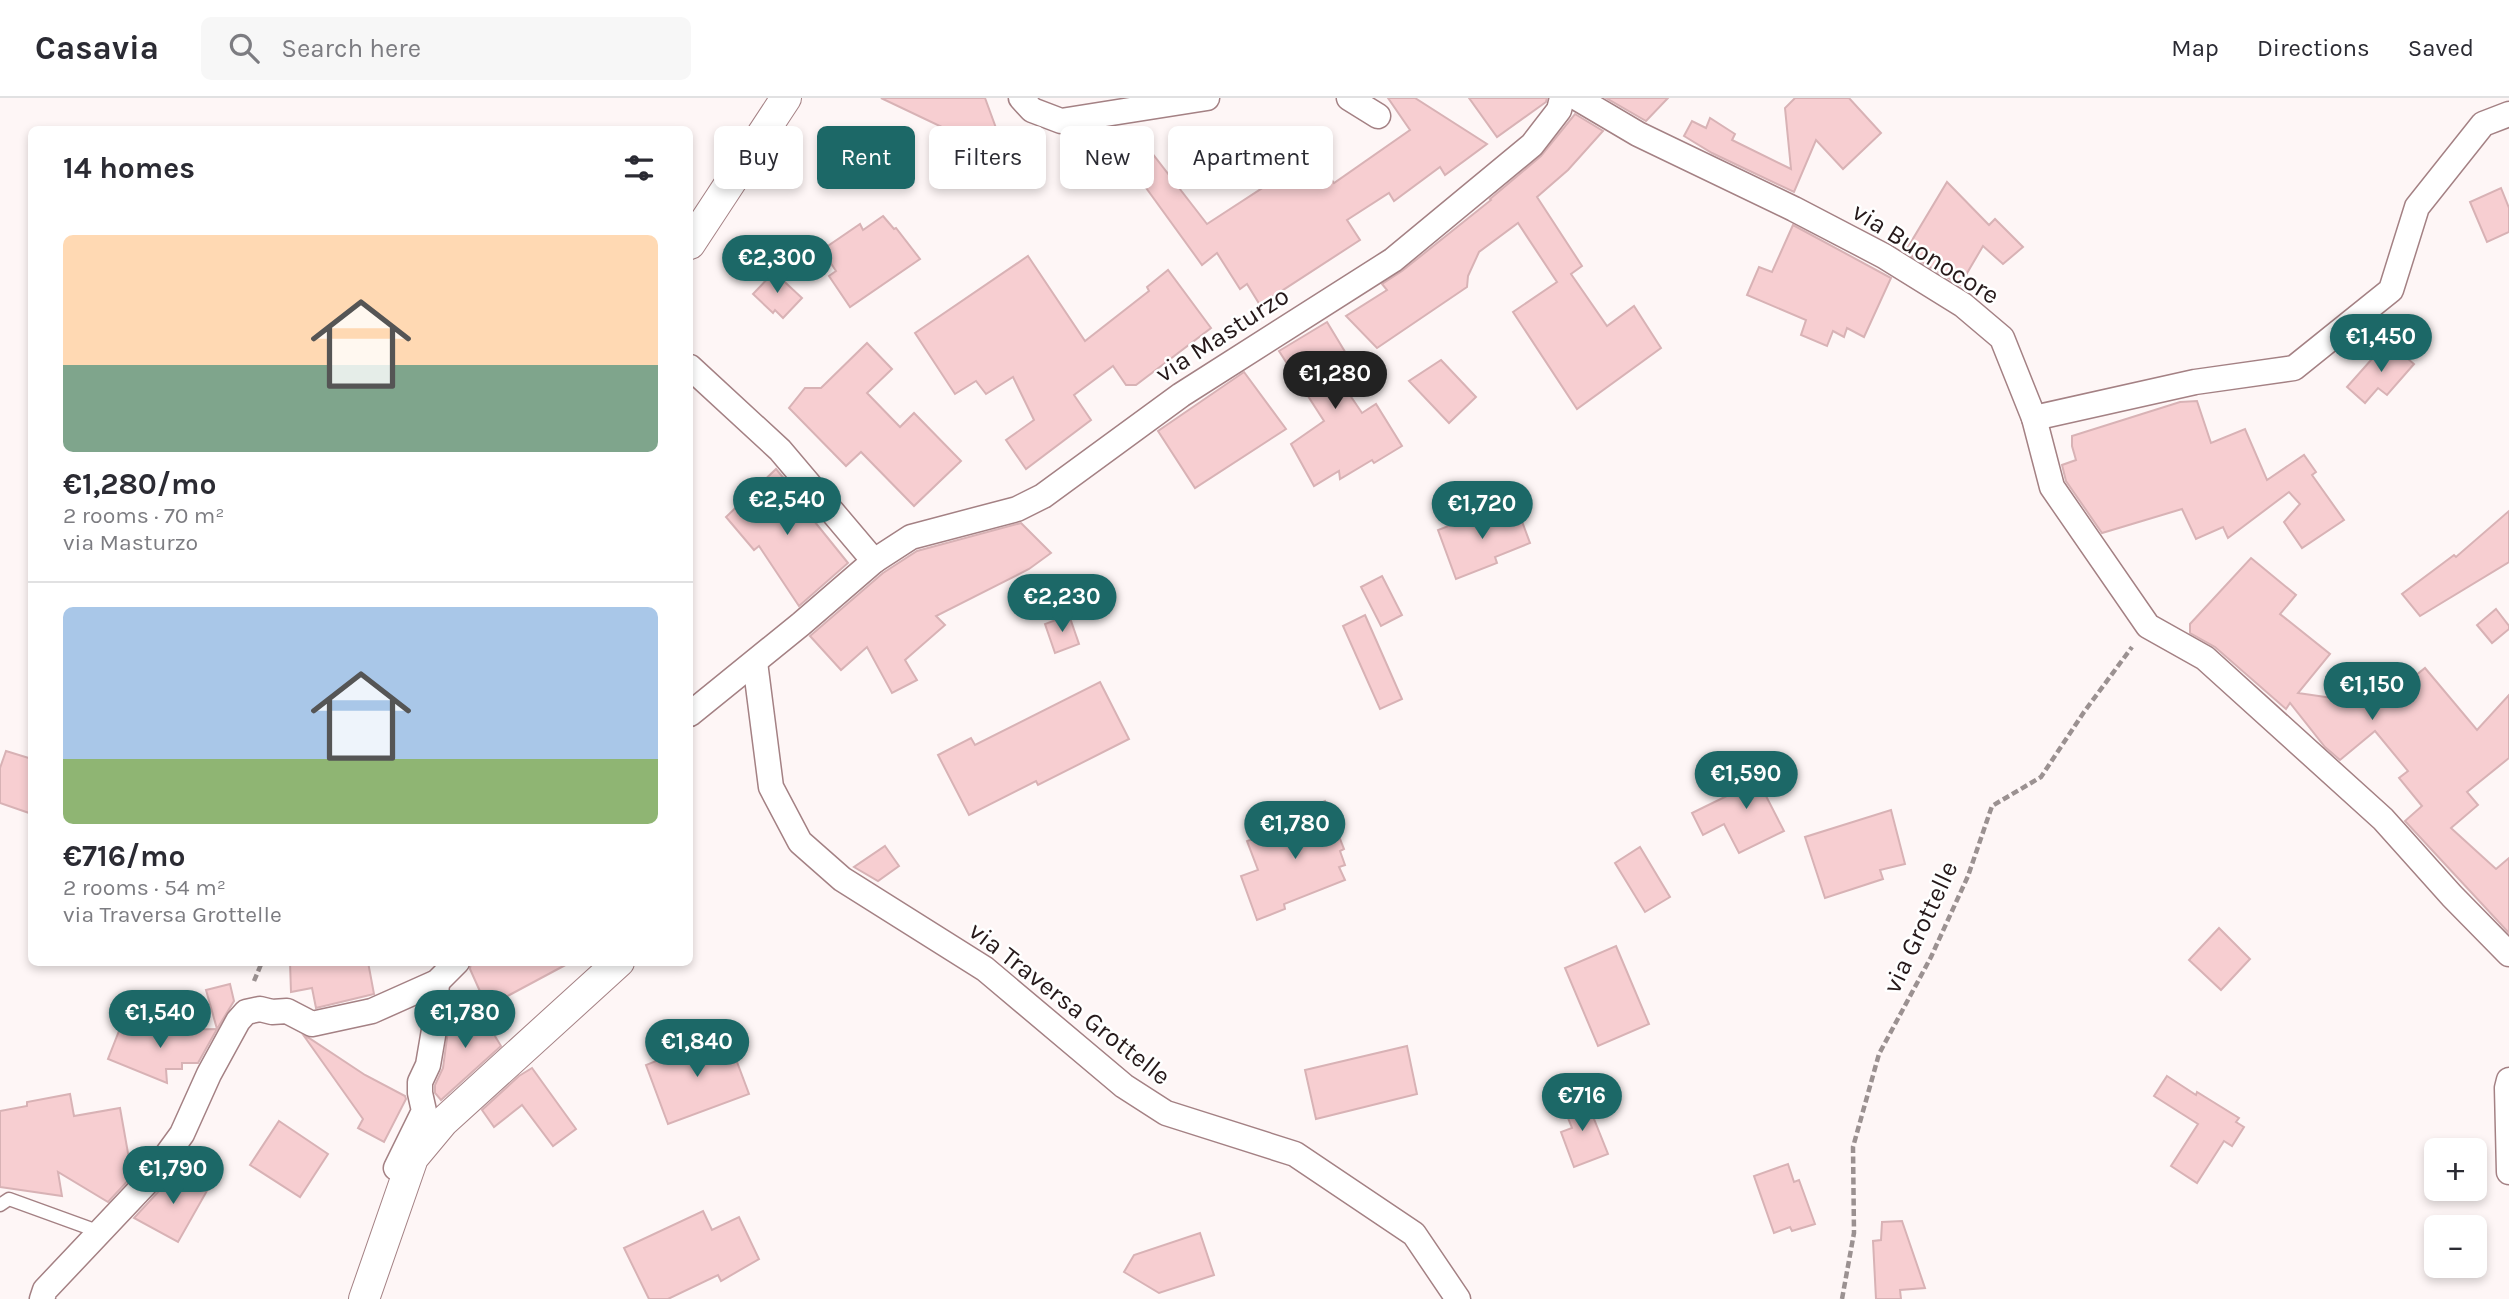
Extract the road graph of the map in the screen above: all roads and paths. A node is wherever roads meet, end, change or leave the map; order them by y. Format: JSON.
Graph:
{"nodes":[{"id":1,"x":786,"y":98,"type":"edge"},
{"id":2,"x":1021,"y":98,"type":"edge"},
{"id":3,"x":1207,"y":98,"type":"edge"},
{"id":4,"x":1349,"y":98,"type":"edge"},
{"id":5,"x":1562,"y":98,"type":"edge"},
{"id":6,"x":1577,"y":98,"type":"edge"},
{"id":7,"x":2509,"y":114,"type":"edge"},
{"id":8,"x":1378,"y":116,"type":"dead end"},
{"id":9,"x":693,"y":239,"type":"edge"},
{"id":10,"x":693,"y":370,"type":"edge"},
{"id":11,"x":2034,"y":418,"type":"junction"},
{"id":12,"x":874,"y":561,"type":"junction"},
{"id":13,"x":2148,"y":626,"type":"junction"},
{"id":14,"x":755,"y":662,"type":"junction"},
{"id":15,"x":693,"y":712,"type":"edge"},
{"id":16,"x":2509,"y":954,"type":"edge"},
{"id":17,"x":453,"y":966,"type":"edge"},
{"id":18,"x":615,"y":966,"type":"edge"},
{"id":19,"x":437,"y":982,"type":"junction"},
{"id":20,"x":2509,"y":1080,"type":"edge"},
{"id":21,"x":2509,"y":1172,"type":"edge"},
{"id":22,"x":0,"y":1205,"type":"edge"},
{"id":23,"x":100,"y":1232,"type":"junction"},
{"id":24,"x":366,"y":1297,"type":"edge"},
{"id":25,"x":41,"y":1299,"type":"edge"},
{"id":26,"x":1458,"y":1299,"type":"edge"},
{"id":27,"x":1842,"y":1299,"type":"edge"}],
"edges":[{"from":1,"to":9,"type":"street"},
{"from":2,"to":3,"type":"street"},
{"from":4,"to":8,"type":"street"},
{"from":5,"to":12,"type":"street","name":"via Masturzo"},
{"from":6,"to":11,"type":"street","name":"via Buonocore"},
{"from":7,"to":11,"type":"street"},
{"from":10,"to":12,"type":"street"},
{"from":11,"to":13,"type":"street","name":"via Buonocore"},
{"from":12,"to":14,"type":"street"},
{"from":13,"to":16,"type":"street","name":"via Buonocore"},
{"from":13,"to":27,"type":"path","name":"via Grottelle"},
{"from":14,"to":15,"type":"street"},
{"from":14,"to":26,"type":"street","name":"via Traversa Grottelle"},
{"from":17,"to":19,"type":"street"},
{"from":18,"to":24,"type":"street"},
{"from":19,"to":23,"type":"street"},
{"from":19,"to":24,"type":"street"},
{"from":20,"to":21,"type":"street"},
{"from":22,"to":23,"type":"lane"},
{"from":23,"to":25,"type":"street"}]}
